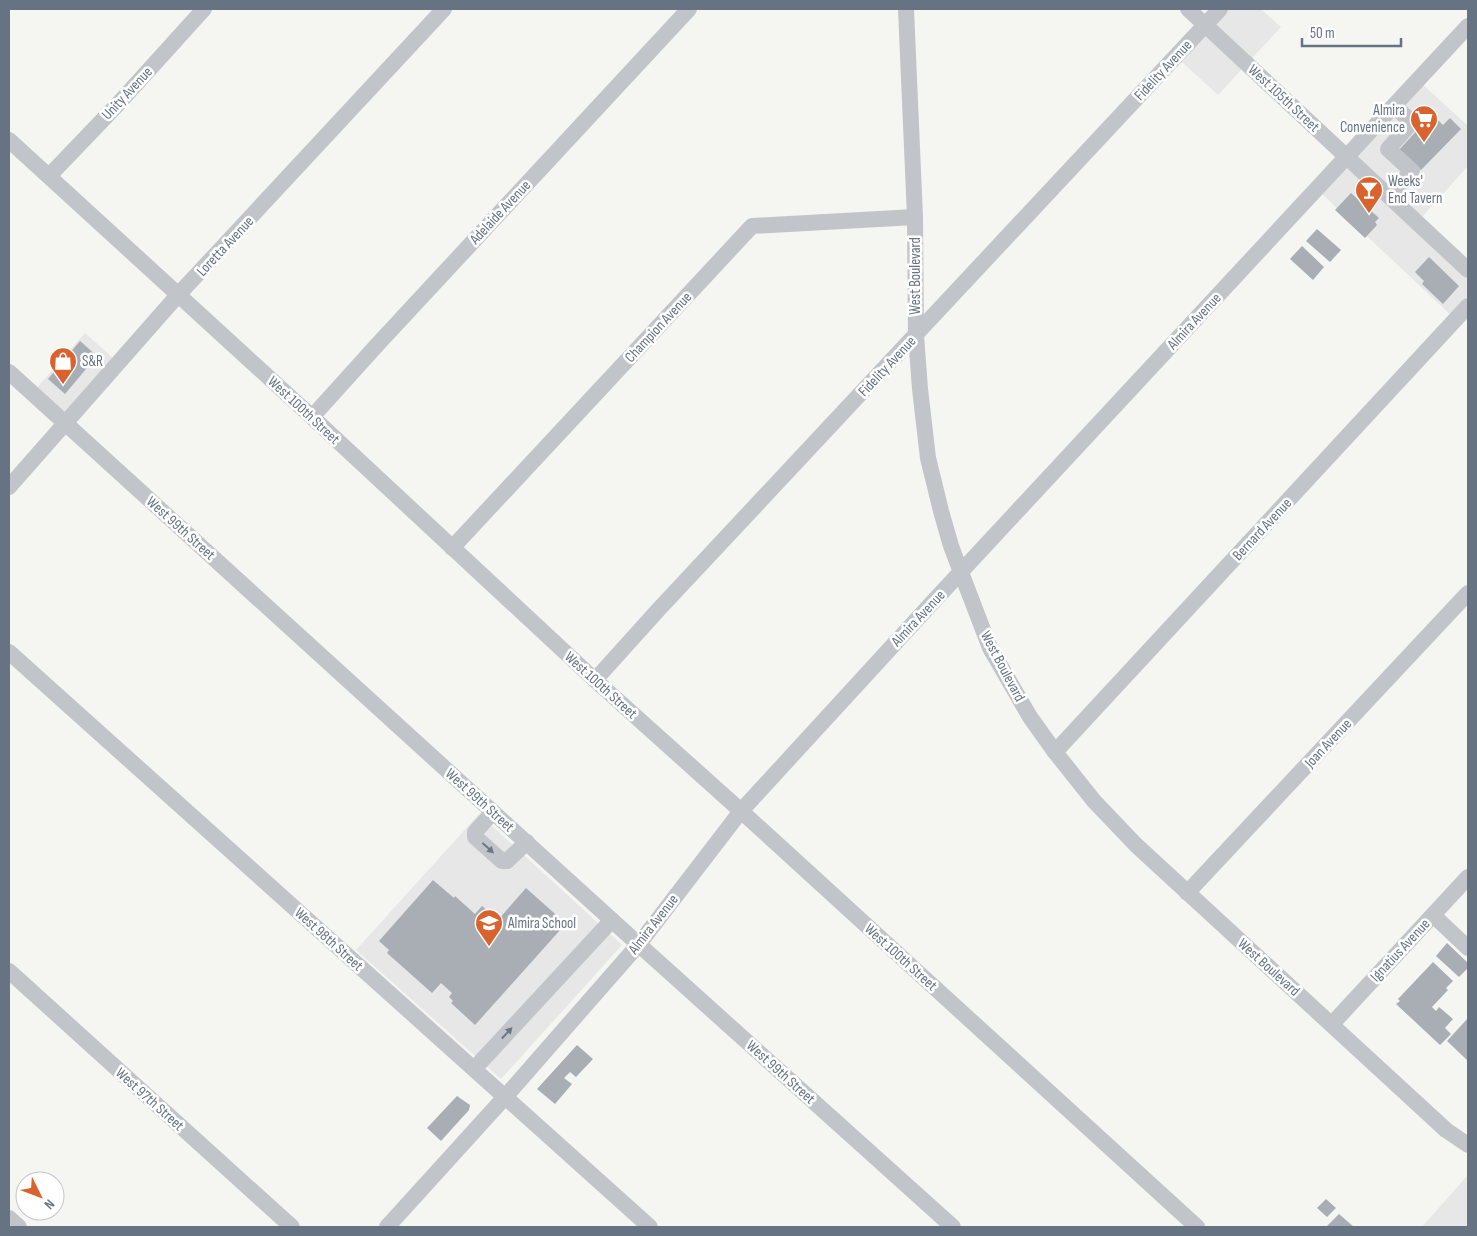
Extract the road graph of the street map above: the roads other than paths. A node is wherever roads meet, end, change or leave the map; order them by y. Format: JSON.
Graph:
{"nodes":[{"id":1,"x":204,"y":9,"type":"edge"},
{"id":2,"x":444,"y":9,"type":"edge"},
{"id":3,"x":688,"y":9,"type":"edge"},
{"id":4,"x":906,"y":9,"type":"edge"},
{"id":5,"x":1188,"y":9,"type":"edge"},
{"id":6,"x":1220,"y":9,"type":"edge"},
{"id":7,"x":1205,"y":25,"type":"junction"},
{"id":8,"x":1468,"y":26,"type":"edge"},
{"id":9,"x":1394,"y":106,"type":"junction"},
{"id":10,"x":9,"y":140,"type":"edge"},
{"id":11,"x":1347,"y":157,"type":"junction"},
{"id":12,"x":48,"y":176,"type":"junction"},
{"id":13,"x":1389,"y":196,"type":"junction"},
{"id":14,"x":915,"y":217,"type":"junction"},
{"id":15,"x":1468,"y":270,"type":"edge"},
{"id":16,"x":178,"y":296,"type":"junction"},
{"id":17,"x":1468,"y":306,"type":"edge"},
{"id":18,"x":916,"y":335,"type":"junction"},
{"id":19,"x":9,"y":372,"type":"edge"},
{"id":20,"x":312,"y":417,"type":"junction"},
{"id":21,"x":66,"y":424,"type":"junction"},
{"id":22,"x":9,"y":487,"type":"edge"},
{"id":23,"x":452,"y":548,"type":"junction"},
{"id":24,"x":960,"y":572,"type":"junction"},
{"id":25,"x":1468,"y":593,"type":"edge"},
{"id":26,"x":9,"y":652,"type":"edge"},
{"id":27,"x":595,"y":680,"type":"junction"},
{"id":28,"x":1055,"y":752,"type":"junction"},
{"id":29,"x":741,"y":811,"type":"junction"},
{"id":30,"x":493,"y":812,"type":"junction"},
{"id":31,"x":526,"y":842,"type":"junction"},
{"id":32,"x":1468,"y":877,"type":"edge"},
{"id":33,"x":1187,"y":893,"type":"junction"},
{"id":34,"x":1433,"y":915,"type":"junction"},
{"id":35,"x":612,"y":920,"type":"junction"},
{"id":36,"x":638,"y":944,"type":"junction"},
{"id":37,"x":1468,"y":948,"type":"edge"},
{"id":38,"x":9,"y":971,"type":"edge"},
{"id":39,"x":1332,"y":1024,"type":"junction"},
{"id":40,"x":474,"y":1069,"type":"junction"},
{"id":41,"x":505,"y":1097,"type":"junction"},
{"id":42,"x":1468,"y":1144,"type":"edge"},
{"id":43,"x":9,"y":1218,"type":"edge"},
{"id":44,"x":19,"y":1227,"type":"edge"},
{"id":45,"x":292,"y":1227,"type":"edge"},
{"id":46,"x":387,"y":1227,"type":"edge"},
{"id":47,"x":650,"y":1227,"type":"edge"},
{"id":48,"x":953,"y":1227,"type":"edge"},
{"id":49,"x":1197,"y":1227,"type":"edge"}],
"edges":[{"from":1,"to":12,"type":"street","name":"Unity Avenue"},
{"from":2,"to":16,"type":"street","name":"Loretta Avenue"},
{"from":3,"to":20,"type":"street","name":"Adelaide Avenue"},
{"from":4,"to":14,"type":"street","name":"West Boulevard"},
{"from":5,"to":7,"type":"street","name":"West 105th Street"},
{"from":6,"to":7,"type":"street","name":"Fidelity Avenue"},
{"from":7,"to":11,"type":"street","name":"West 105th Street"},
{"from":7,"to":18,"type":"street","name":"Fidelity Avenue"},
{"from":8,"to":9,"type":"street","name":"Almira Avenue"},
{"from":9,"to":11,"type":"street","name":"Almira Avenue"},
{"from":9,"to":13,"type":"street"},
{"from":10,"to":12,"type":"street","name":"West 100th Street"},
{"from":11,"to":13,"type":"street","name":"West 105th Street"},
{"from":11,"to":24,"type":"street","name":"Almira Avenue"},
{"from":12,"to":16,"type":"street","name":"West 100th Street"},
{"from":13,"to":15,"type":"street","name":"West 105th Street"},
{"from":14,"to":18,"type":"street","name":"West Boulevard"},
{"from":14,"to":23,"type":"street","name":"Champion Avenue"},
{"from":16,"to":20,"type":"street","name":"West 100th Street"},
{"from":16,"to":21,"type":"street","name":"Loretta Avenue"},
{"from":17,"to":28,"type":"street","name":"Bernard Avenue"},
{"from":18,"to":24,"type":"street","name":"West Boulevard"},
{"from":18,"to":27,"type":"street","name":"Fidelity Avenue"},
{"from":19,"to":21,"type":"street","name":"West 99th Street"},
{"from":20,"to":23,"type":"street","name":"West 100th Street"},
{"from":21,"to":22,"type":"street","name":"Loretta Avenue"},
{"from":21,"to":30,"type":"street","name":"West 99th Street"},
{"from":23,"to":27,"type":"street","name":"West 100th Street"},
{"from":24,"to":28,"type":"street","name":"West Boulevard"},
{"from":24,"to":29,"type":"street","name":"Almira Avenue"},
{"from":25,"to":33,"type":"street","name":"Joan Avenue"},
{"from":26,"to":40,"type":"street","name":"West 98th Street"},
{"from":27,"to":29,"type":"street","name":"West 100th Street"},
{"from":28,"to":33,"type":"street","name":"West Boulevard"},
{"from":29,"to":36,"type":"street","name":"Almira Avenue"},
{"from":29,"to":49,"type":"street","name":"West 100th Street"},
{"from":30,"to":31,"type":"street","name":"West 99th Street"},
{"from":30,"to":31,"type":"street","one_way":true},
{"from":31,"to":35,"type":"street","name":"West 99th Street"},
{"from":32,"to":34,"type":"street","name":"Ignatius Avenue"},
{"from":33,"to":39,"type":"street","name":"West Boulevard"},
{"from":34,"to":37,"type":"street"},
{"from":34,"to":39,"type":"street","name":"Ignatius Avenue"},
{"from":35,"to":36,"type":"street","name":"West 99th Street"},
{"from":40,"to":35,"type":"street","one_way":true},
{"from":36,"to":41,"type":"street","name":"Almira Avenue"},
{"from":36,"to":48,"type":"street","name":"West 99th Street"},
{"from":38,"to":45,"type":"street","name":"West 97th Street"},
{"from":39,"to":42,"type":"street","name":"West Boulevard"},
{"from":40,"to":41,"type":"street","name":"West 98th Street"},
{"from":41,"to":46,"type":"street","name":"Almira Avenue"},
{"from":41,"to":47,"type":"street","name":"West 98th Street"},
{"from":43,"to":44,"type":"street"}]}
